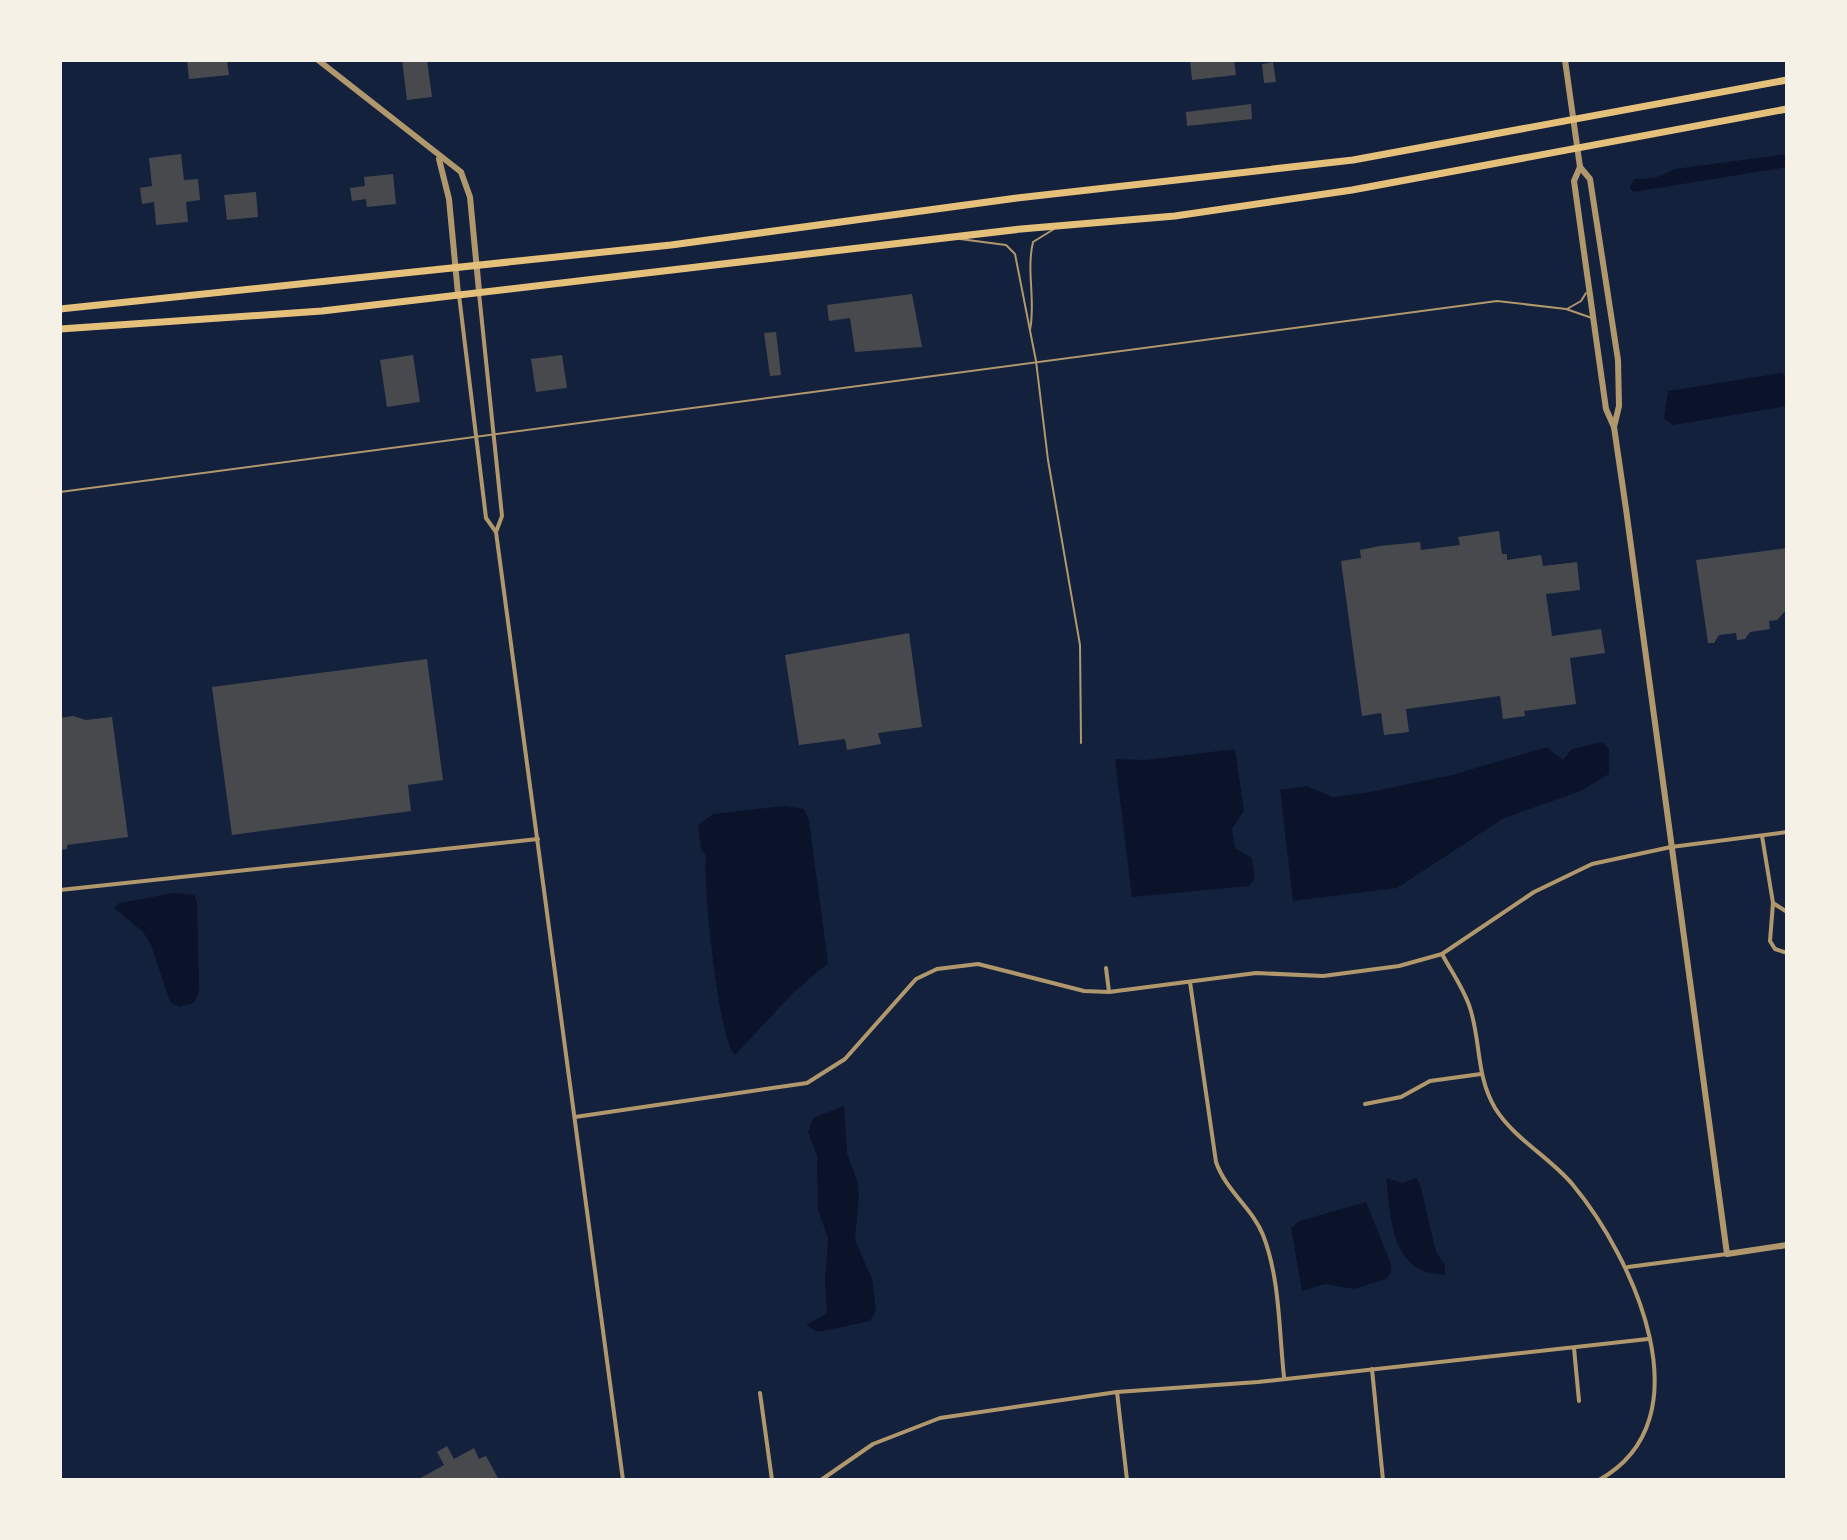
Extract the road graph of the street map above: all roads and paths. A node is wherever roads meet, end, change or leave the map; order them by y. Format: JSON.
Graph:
{"nodes":[{"id":1,"x":318,"y":60,"type":"edge"},
{"id":2,"x":1565,"y":60,"type":"edge"},
{"id":3,"x":1787,"y":80,"type":"edge"},
{"id":4,"x":1787,"y":109,"type":"edge"},
{"id":5,"x":1574,"y":119,"type":"junction"},
{"id":6,"x":1578,"y":147,"type":"junction"},
{"id":7,"x":439,"y":158,"type":"junction"},
{"id":8,"x":1580,"y":167,"type":"junction"},
{"id":9,"x":1059,"y":226,"type":"junction"},
{"id":10,"x":951,"y":237,"type":"junction"},
{"id":11,"x":477,"y":263,"type":"junction"},
{"id":12,"x":455,"y":265,"type":"junction"},
{"id":13,"x":1589,"y":288,"type":"junction"},
{"id":14,"x":479,"y":291,"type":"junction"},
{"id":15,"x":458,"y":294,"type":"junction"},
{"id":16,"x":60,"y":309,"type":"edge"},
{"id":17,"x":1566,"y":309,"type":"junction"},
{"id":18,"x":1593,"y":318,"type":"junction"},
{"id":19,"x":60,"y":329,"type":"edge"},
{"id":20,"x":1030,"y":331,"type":"junction"},
{"id":21,"x":1036,"y":361,"type":"junction"},
{"id":22,"x":1614,"y":427,"type":"junction"},
{"id":23,"x":493,"y":434,"type":"junction"},
{"id":24,"x":476,"y":436,"type":"junction"},
{"id":25,"x":60,"y":492,"type":"edge"},
{"id":26,"x":496,"y":532,"type":"junction"},
{"id":27,"x":1081,"y":743,"type":"dead end"},
{"id":28,"x":1787,"y":832,"type":"edge"},
{"id":29,"x":1762,"y":836,"type":"junction"},
{"id":30,"x":538,"y":839,"type":"junction"},
{"id":31,"x":1671,"y":847,"type":"junction"},
{"id":32,"x":60,"y":890,"type":"edge"},
{"id":33,"x":1773,"y":903,"type":"junction"},
{"id":34,"x":1787,"y":912,"type":"edge"},
{"id":35,"x":1787,"y":953,"type":"edge"},
{"id":36,"x":1442,"y":954,"type":"junction"},
{"id":37,"x":1106,"y":968,"type":"dead end"},
{"id":38,"x":1190,"y":982,"type":"junction"},
{"id":39,"x":1109,"y":992,"type":"junction"},
{"id":40,"x":1481,"y":1074,"type":"junction"},
{"id":41,"x":1365,"y":1104,"type":"dead end"},
{"id":42,"x":575,"y":1117,"type":"junction"},
{"id":43,"x":1787,"y":1245,"type":"edge"},
{"id":44,"x":1727,"y":1254,"type":"junction"},
{"id":45,"x":1628,"y":1267,"type":"junction"},
{"id":46,"x":1648,"y":1339,"type":"junction"},
{"id":47,"x":1574,"y":1347,"type":"junction"},
{"id":48,"x":1372,"y":1369,"type":"junction"},
{"id":49,"x":1284,"y":1378,"type":"junction"},
{"id":50,"x":1117,"y":1392,"type":"junction"},
{"id":51,"x":760,"y":1393,"type":"dead end"},
{"id":52,"x":1579,"y":1401,"type":"dead end"},
{"id":53,"x":623,"y":1480,"type":"edge"},
{"id":54,"x":772,"y":1480,"type":"edge"},
{"id":55,"x":821,"y":1480,"type":"edge"},
{"id":56,"x":1127,"y":1480,"type":"edge"},
{"id":57,"x":1383,"y":1480,"type":"edge"},
{"id":58,"x":1599,"y":1480,"type":"edge"}],
"edges":[{"from":1,"to":7,"type":"street"},
{"from":2,"to":5,"type":"street"},
{"from":3,"to":5,"type":"main road"},
{"from":4,"to":6,"type":"main road"},
{"from":5,"to":6,"type":"street"},
{"from":5,"to":11,"type":"main road"},
{"from":6,"to":8,"type":"street"},
{"from":6,"to":9,"type":"main road"},
{"from":7,"to":11,"type":"street"},
{"from":7,"to":12,"type":"street"},
{"from":8,"to":13,"type":"street"},
{"from":8,"to":22,"type":"street"},
{"from":9,"to":10,"type":"main road"},
{"from":9,"to":20,"type":"lane"},
{"from":10,"to":14,"type":"main road"},
{"from":10,"to":20,"type":"lane"},
{"from":11,"to":12,"type":"main road"},
{"from":11,"to":14,"type":"street"},
{"from":12,"to":15,"type":"street"},
{"from":12,"to":16,"type":"main road"},
{"from":13,"to":17,"type":"lane"},
{"from":13,"to":18,"type":"street"},
{"from":14,"to":15,"type":"main road"},
{"from":14,"to":23,"type":"street"},
{"from":15,"to":19,"type":"main road"},
{"from":15,"to":24,"type":"street"},
{"from":17,"to":18,"type":"lane"},
{"from":17,"to":21,"type":"lane"},
{"from":18,"to":22,"type":"street"},
{"from":20,"to":21,"type":"lane"},
{"from":21,"to":23,"type":"lane"},
{"from":21,"to":27,"type":"lane"},
{"from":22,"to":31,"type":"street"},
{"from":23,"to":24,"type":"lane"},
{"from":23,"to":26,"type":"street"},
{"from":24,"to":25,"type":"lane"},
{"from":24,"to":26,"type":"street"},
{"from":26,"to":30,"type":"street"},
{"from":28,"to":29,"type":"street"},
{"from":29,"to":31,"type":"street"},
{"from":29,"to":33,"type":"street"},
{"from":30,"to":32,"type":"street"},
{"from":30,"to":42,"type":"street"},
{"from":31,"to":36,"type":"street"},
{"from":31,"to":44,"type":"street"},
{"from":33,"to":34,"type":"street"},
{"from":33,"to":35,"type":"street"},
{"from":36,"to":38,"type":"street"},
{"from":36,"to":40,"type":"street"},
{"from":37,"to":39,"type":"street"},
{"from":38,"to":39,"type":"street"},
{"from":38,"to":49,"type":"street"},
{"from":39,"to":42,"type":"street"},
{"from":40,"to":41,"type":"street"},
{"from":40,"to":45,"type":"street"},
{"from":42,"to":53,"type":"street"},
{"from":43,"to":44,"type":"street"},
{"from":44,"to":45,"type":"street"},
{"from":45,"to":46,"type":"street"},
{"from":46,"to":47,"type":"street"},
{"from":46,"to":58,"type":"street"},
{"from":47,"to":48,"type":"street"},
{"from":47,"to":52,"type":"street"},
{"from":48,"to":49,"type":"street"},
{"from":48,"to":57,"type":"street"},
{"from":49,"to":50,"type":"street"},
{"from":50,"to":55,"type":"street"},
{"from":50,"to":56,"type":"street"},
{"from":51,"to":54,"type":"street"}]}
